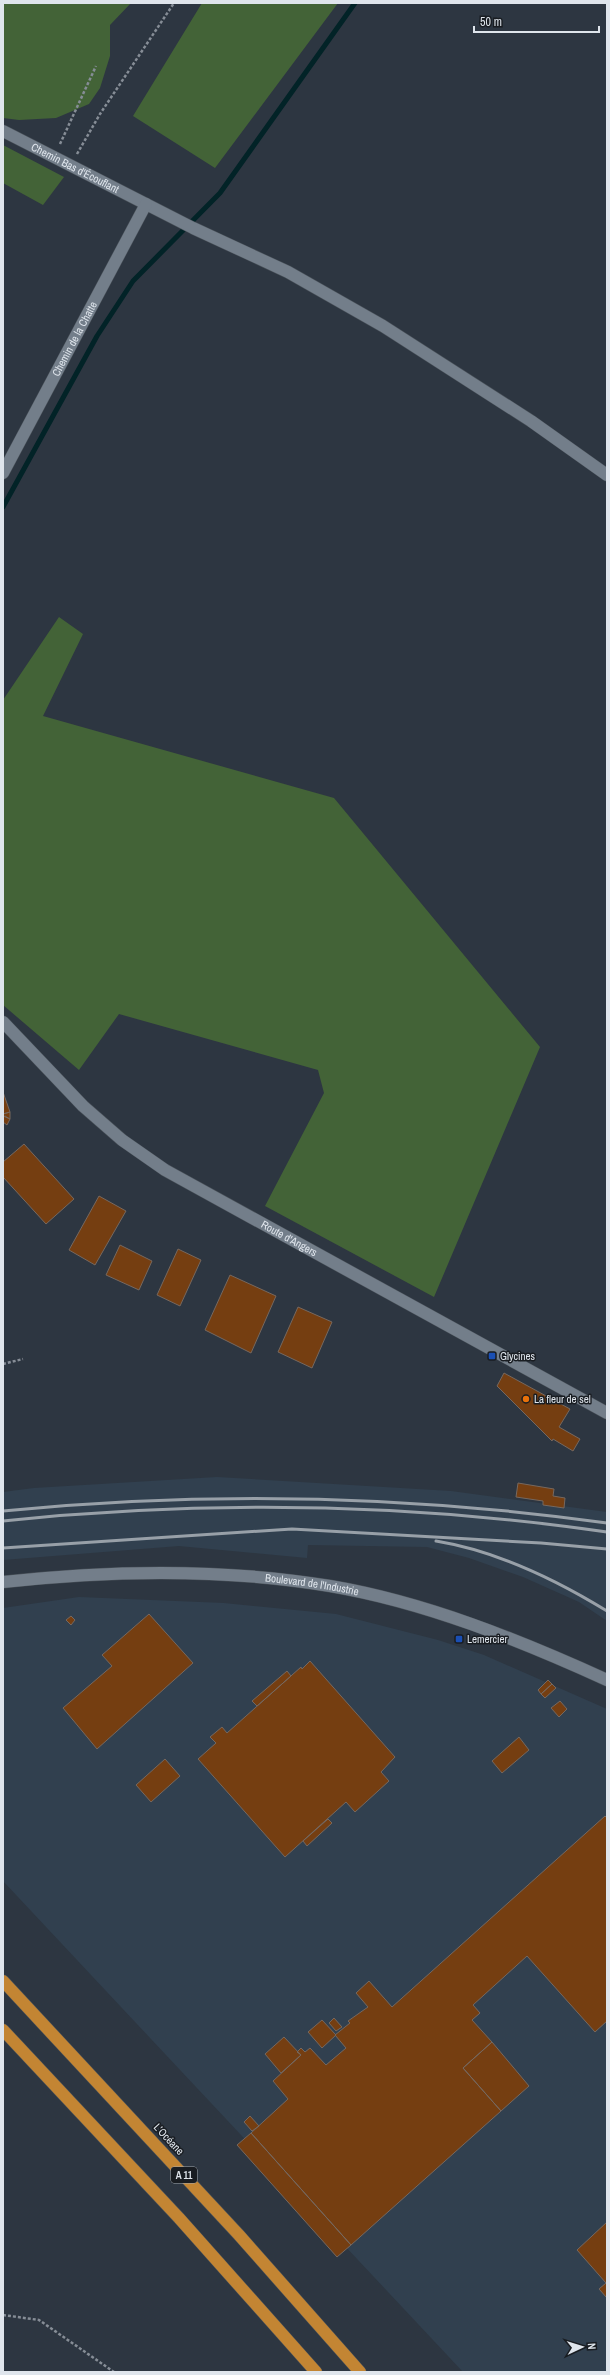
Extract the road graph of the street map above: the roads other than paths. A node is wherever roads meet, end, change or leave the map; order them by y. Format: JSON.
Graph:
{"nodes":[{"id":1,"x":3,"y":132,"type":"edge"},
{"id":2,"x":146,"y":204,"type":"junction"},
{"id":3,"x":3,"y":473,"type":"edge"},
{"id":4,"x":607,"y":475,"type":"edge"},
{"id":5,"x":3,"y":1022,"type":"edge"},
{"id":6,"x":607,"y":1413,"type":"edge"},
{"id":7,"x":3,"y":1582,"type":"edge"},
{"id":8,"x":607,"y":1680,"type":"edge"},
{"id":9,"x":3,"y":1981,"type":"edge"},
{"id":10,"x":3,"y":2030,"type":"edge"},
{"id":11,"x":316,"y":2372,"type":"edge"},
{"id":12,"x":360,"y":2372,"type":"edge"}],
"edges":[{"from":1,"to":2,"type":"street","name":"Chemin Bas d'Écouflant"},
{"from":2,"to":3,"type":"street","name":"Chemin de la Chatte"},
{"from":2,"to":4,"type":"street","name":"Chemin Bas d'Écouflant"},
{"from":5,"to":6,"type":"street","name":"Route d'Angers"},
{"from":7,"to":8,"type":"street","name":"Boulevard de l'Industrie"},
{"from":9,"to":12,"type":"highway","name":"L’Océane","number":"A 11"},
{"from":10,"to":11,"type":"highway"}]}
